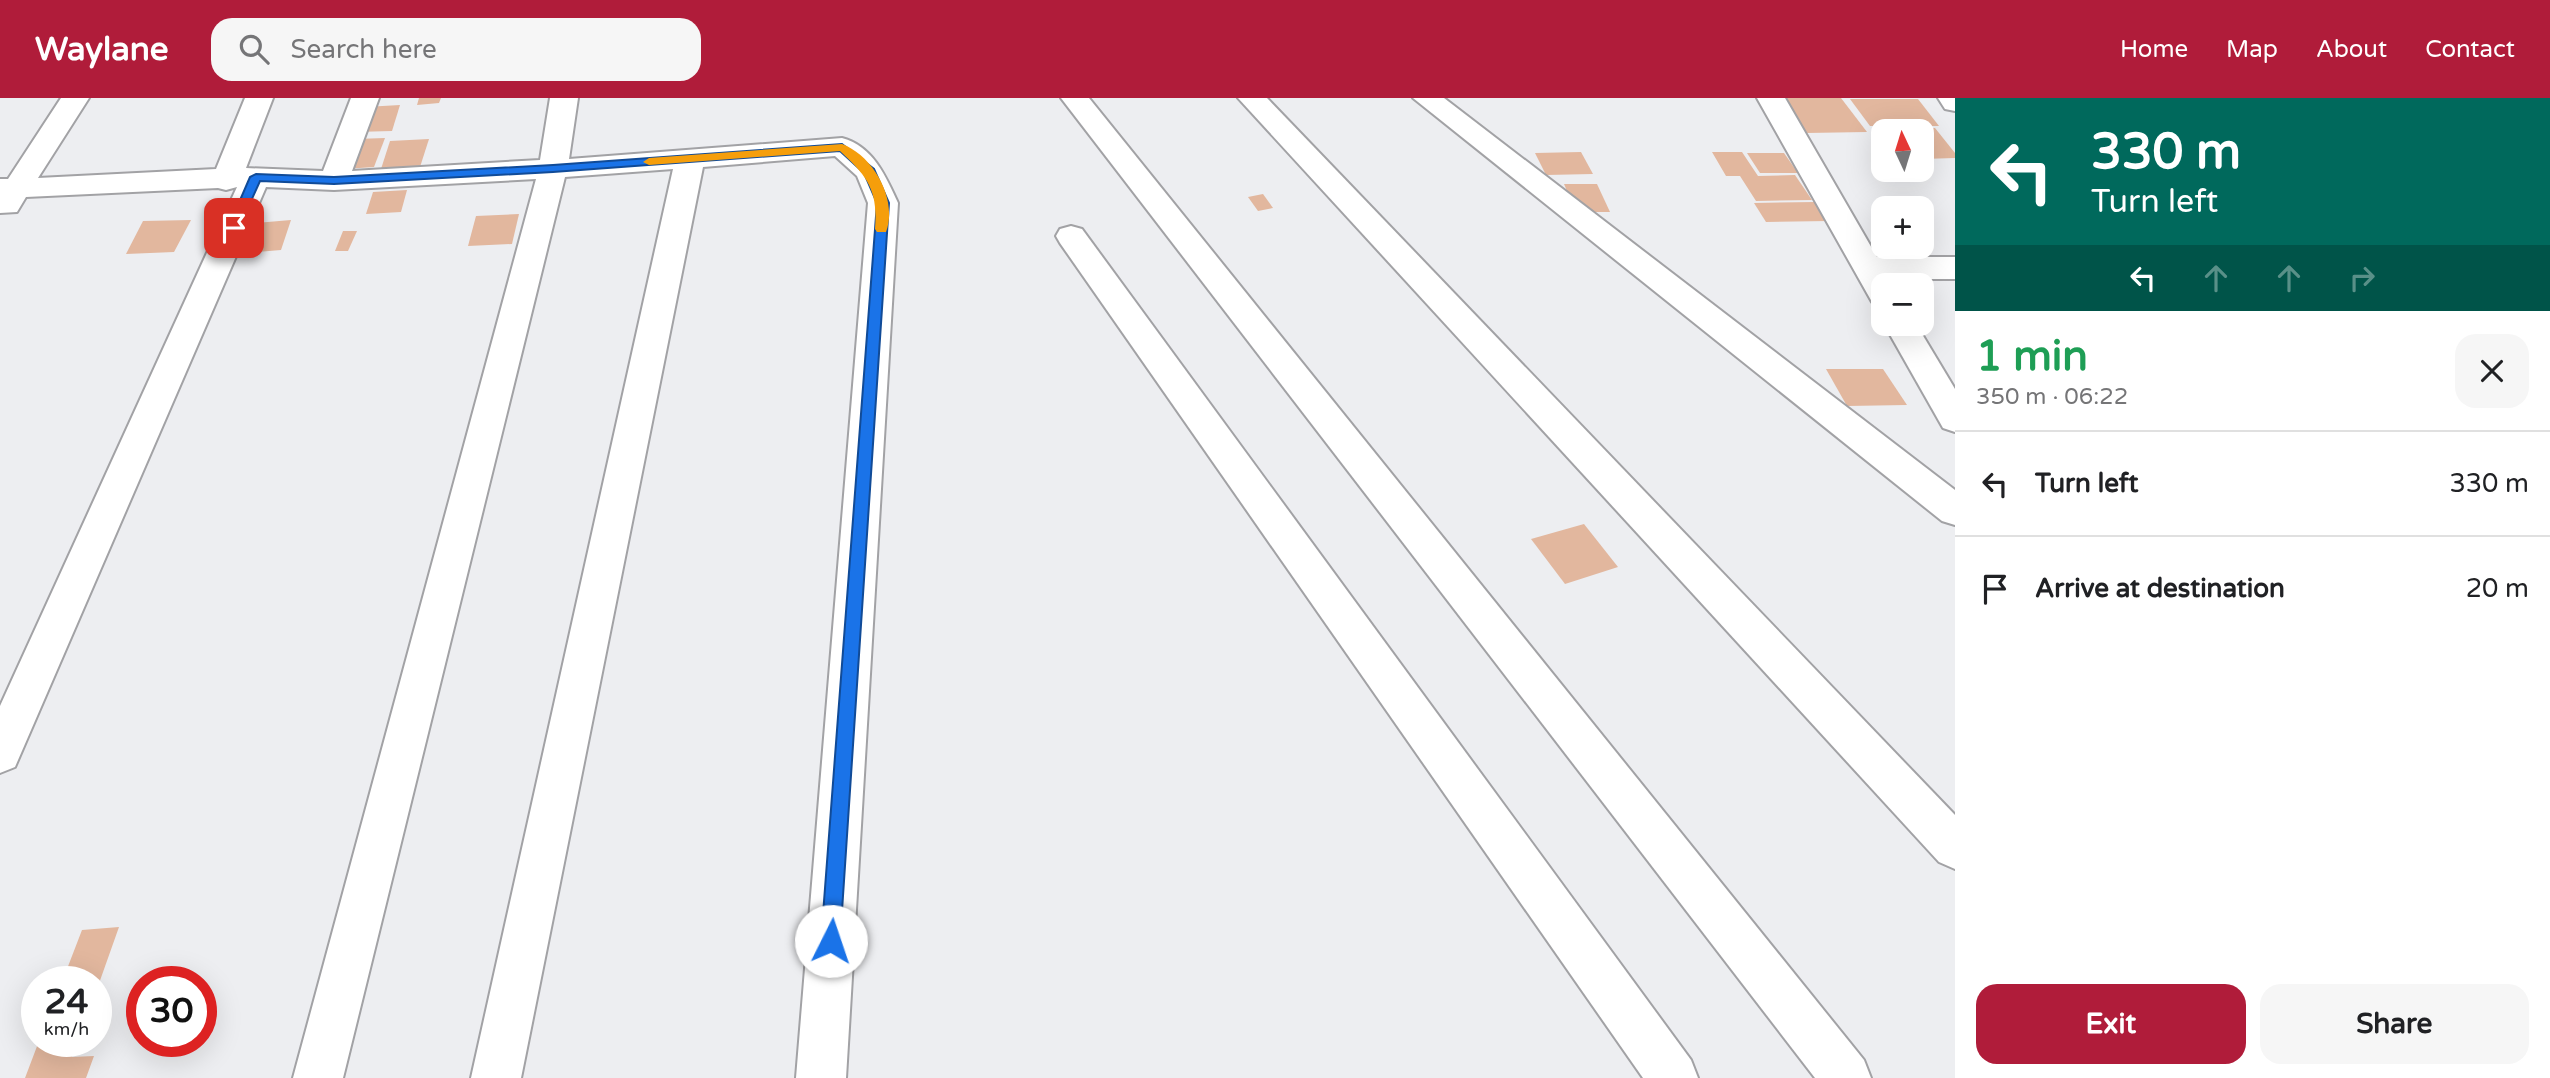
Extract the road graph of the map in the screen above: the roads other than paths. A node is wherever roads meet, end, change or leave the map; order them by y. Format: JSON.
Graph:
{"nodes":[{"id":1,"x":75,"y":98,"type":"edge"},
{"id":2,"x":259,"y":98,"type":"edge"},
{"id":3,"x":365,"y":98,"type":"edge"},
{"id":4,"x":564,"y":98,"type":"edge"},
{"id":5,"x":1074,"y":98,"type":"edge"},
{"id":6,"x":1252,"y":98,"type":"edge"},
{"id":7,"x":1427,"y":98,"type":"edge"},
{"id":8,"x":1771,"y":98,"type":"edge"},
{"id":9,"x":1952,"y":98,"type":"edge"},
{"id":10,"x":1955,"y":103,"type":"edge"},
{"id":11,"x":690,"y":159,"type":"junction"},
{"id":12,"x":553,"y":169,"type":"junction"},
{"id":13,"x":241,"y":179,"type":"junction"},
{"id":14,"x":334,"y":181,"type":"junction"},
{"id":15,"x":9,"y":189,"type":"edge"},
{"id":16,"x":0,"y":215,"type":"edge"},
{"id":17,"x":1071,"y":236,"type":"dead end"},
{"id":18,"x":1955,"y":268,"type":"edge"},
{"id":19,"x":1924,"y":273,"type":"edge"},
{"id":20,"x":1871,"y":274,"type":"edge"},
{"id":21,"x":1907,"y":336,"type":"edge"},
{"id":22,"x":1955,"y":419,"type":"edge"},
{"id":23,"x":1955,"y":510,"type":"edge"},
{"id":24,"x":0,"y":753,"type":"edge"},
{"id":25,"x":1955,"y":847,"type":"edge"},
{"id":26,"x":318,"y":1078,"type":"edge"},
{"id":27,"x":496,"y":1078,"type":"edge"},
{"id":28,"x":821,"y":1078,"type":"edge"},
{"id":29,"x":1673,"y":1078,"type":"edge"},
{"id":30,"x":1846,"y":1078,"type":"edge"}],
"edges":[{"from":1,"to":15,"type":"street"},
{"from":2,"to":13,"type":"street"},
{"from":3,"to":14,"type":"street"},
{"from":4,"to":12,"type":"street"},
{"from":5,"to":30,"type":"street"},
{"from":6,"to":25,"type":"street"},
{"from":7,"to":23,"type":"street"},
{"from":8,"to":20,"type":"street"},
{"from":9,"to":10,"type":"street"},
{"from":11,"to":12,"type":"street"},
{"from":11,"to":27,"type":"street"},
{"from":11,"to":28,"type":"street"},
{"from":12,"to":14,"type":"street"},
{"from":12,"to":26,"type":"street"},
{"from":13,"to":14,"type":"street"},
{"from":13,"to":15,"type":"street"},
{"from":13,"to":24,"type":"street"},
{"from":15,"to":16,"type":"street"},
{"from":17,"to":29,"type":"street"},
{"from":18,"to":19,"type":"street"},
{"from":21,"to":22,"type":"street"}]}
